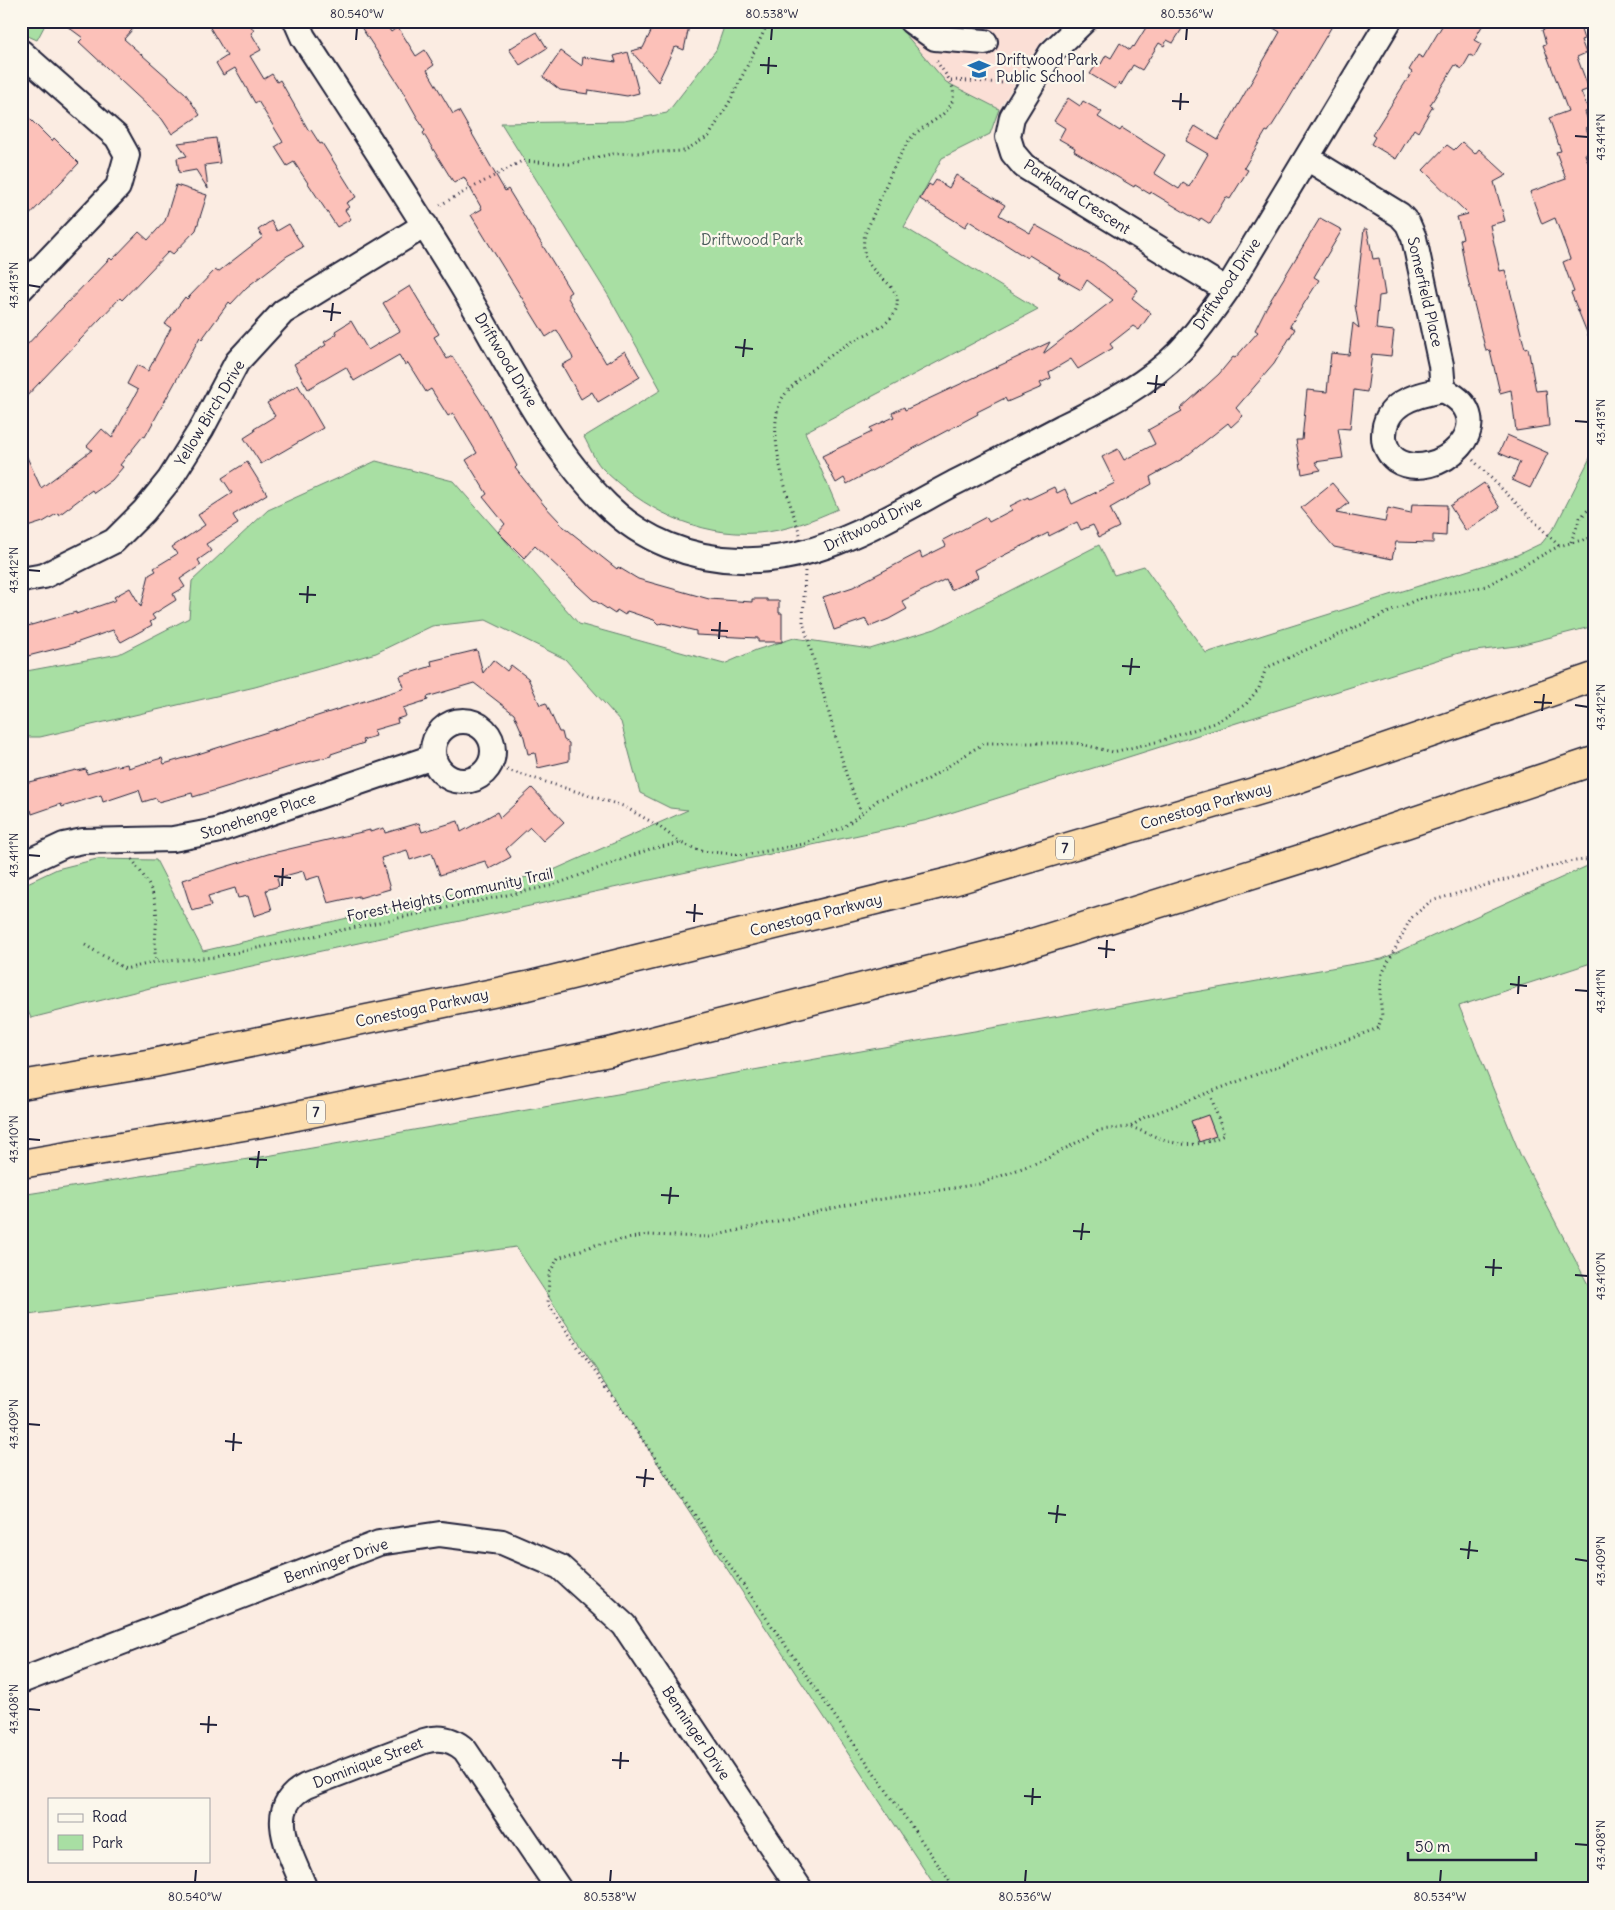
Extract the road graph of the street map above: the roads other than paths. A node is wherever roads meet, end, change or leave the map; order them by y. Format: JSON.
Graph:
{"nodes":[{"id":1,"x":296,"y":21,"type":"edge"},
{"id":2,"x":911,"y":21,"type":"edge"},
{"id":3,"x":1084,"y":21,"type":"edge"},
{"id":4,"x":1389,"y":21,"type":"edge"},
{"id":5,"x":985,"y":42,"type":"dead end"},
{"id":6,"x":21,"y":52,"type":"edge"},
{"id":7,"x":1307,"y":158,"type":"junction"},
{"id":8,"x":425,"y":225,"type":"junction"},
{"id":9,"x":21,"y":289,"type":"edge"},
{"id":10,"x":1227,"y":290,"type":"junction"},
{"id":11,"x":1442,"y":390,"type":"dead end"},
{"id":12,"x":21,"y":580,"type":"edge"},
{"id":13,"x":1594,"y":677,"type":"edge"},
{"id":14,"x":434,"y":757,"type":"dead end"},
{"id":15,"x":1594,"y":761,"type":"edge"},
{"id":16,"x":21,"y":865,"type":"edge"},
{"id":17,"x":21,"y":1085,"type":"edge"},
{"id":18,"x":21,"y":1164,"type":"edge"},
{"id":19,"x":21,"y":1681,"type":"edge"},
{"id":20,"x":305,"y":1889,"type":"edge"},
{"id":21,"x":559,"y":1889,"type":"edge"},
{"id":22,"x":800,"y":1889,"type":"edge"}],
"edges":[{"from":1,"to":8,"type":"street","name":"Driftwood Drive"},
{"from":2,"to":5,"type":"street"},
{"from":3,"to":10,"type":"street","name":"Parkland Crescent"},
{"from":4,"to":7,"type":"street","name":"Driftwood Drive"},
{"from":6,"to":9,"type":"street"},
{"from":7,"to":10,"type":"street","name":"Driftwood Drive"},
{"from":7,"to":11,"type":"street","name":"Somerfield Place"},
{"from":8,"to":10,"type":"street","name":"Driftwood Drive"},
{"from":8,"to":12,"type":"street","name":"Yellow Birch Drive"},
{"from":13,"to":17,"type":"highway","name":"Conestoga Parkway","number":"7"},
{"from":14,"to":16,"type":"street","name":"Stonehenge Place"},
{"from":15,"to":18,"type":"highway","number":"7"},
{"from":19,"to":22,"type":"street","name":"Benninger Drive"},
{"from":20,"to":21,"type":"street","name":"Dominique Street"}]}
